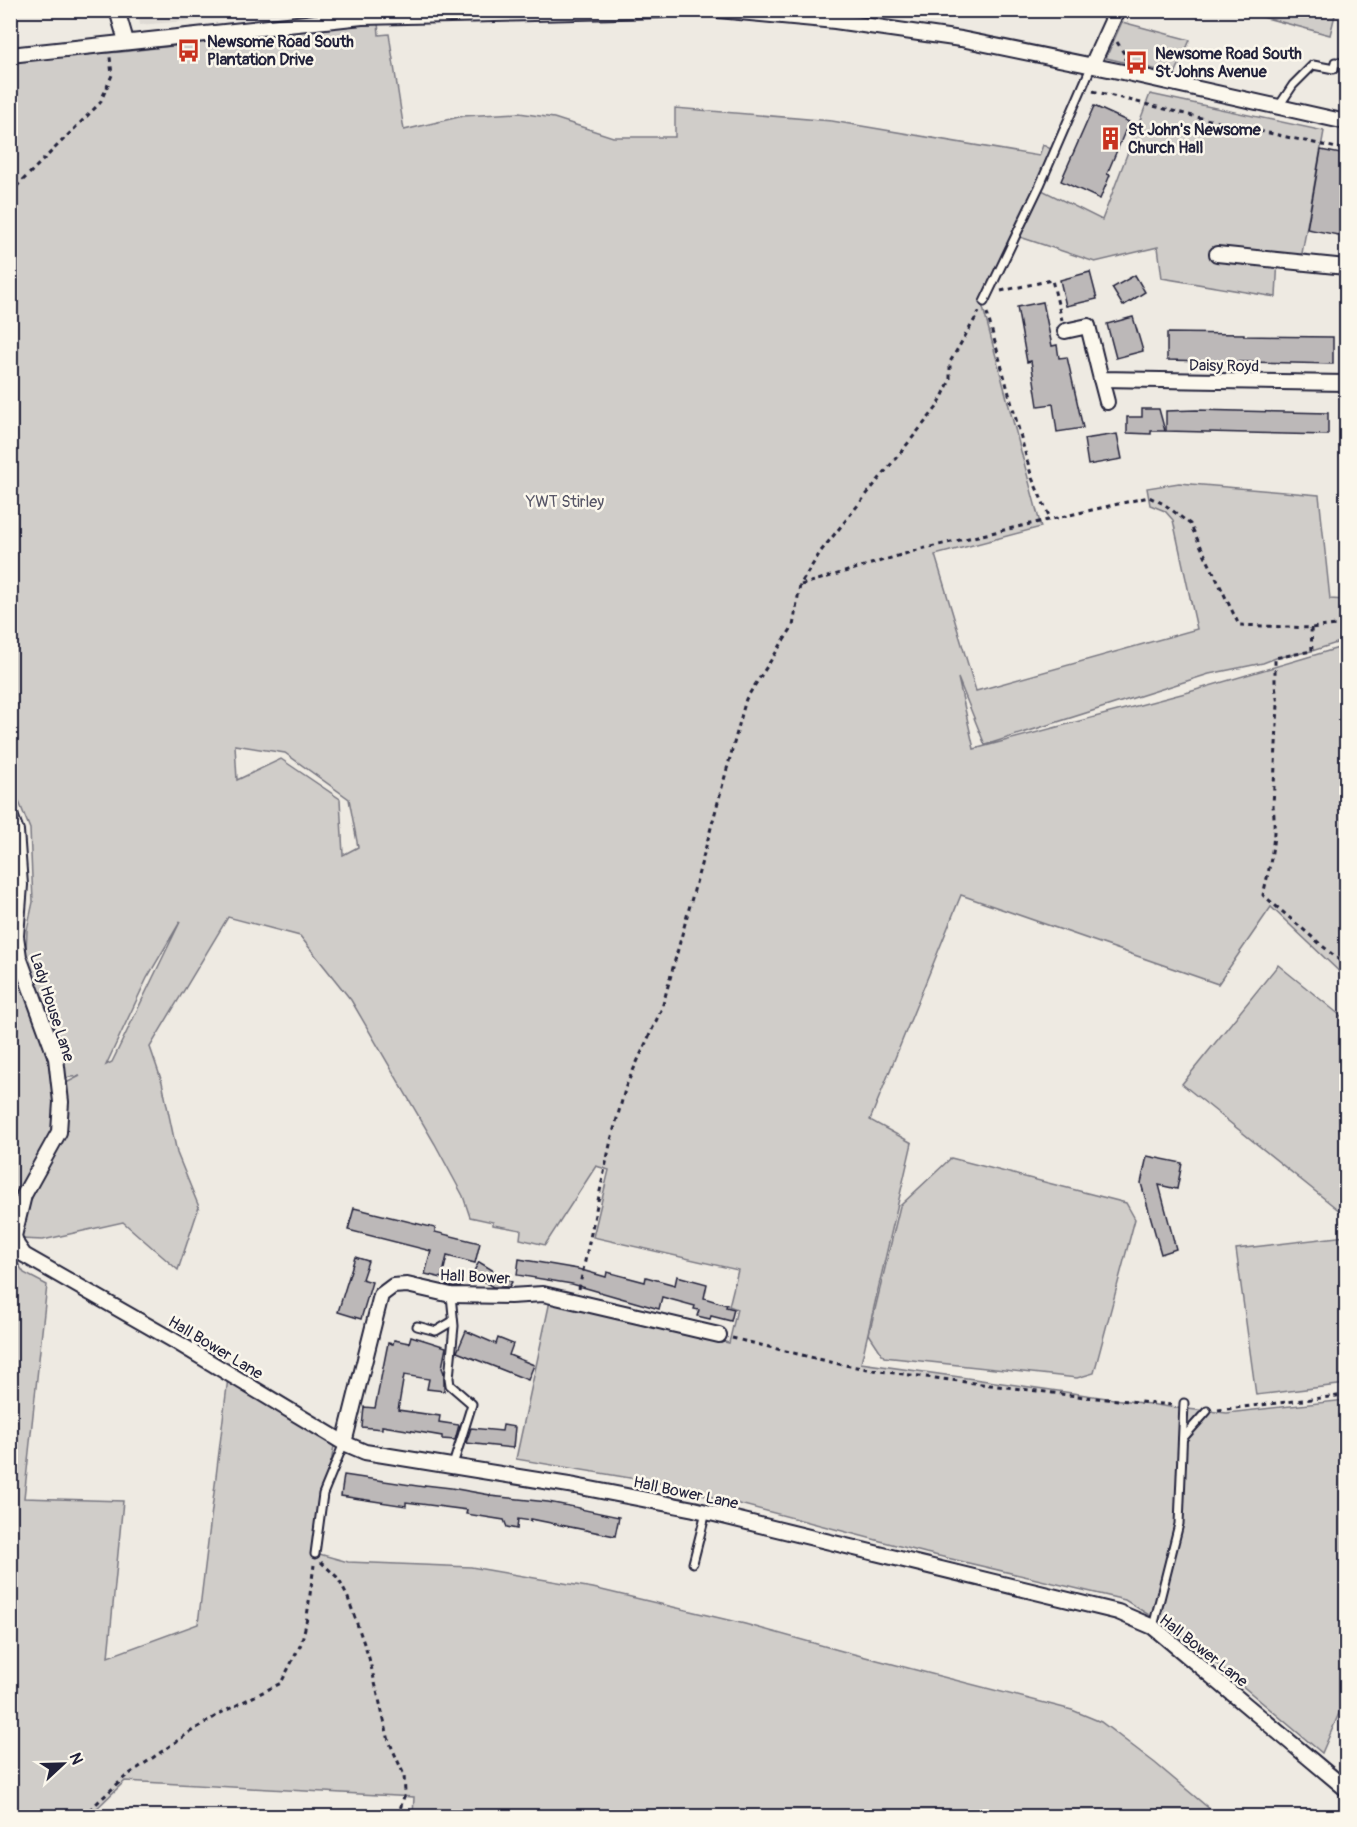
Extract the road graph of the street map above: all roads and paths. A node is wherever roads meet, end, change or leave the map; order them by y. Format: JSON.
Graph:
{"nodes":[{"id":1,"x":117,"y":10,"type":"edge"},
{"id":2,"x":663,"y":10,"type":"edge"},
{"id":3,"x":718,"y":10,"type":"edge"},
{"id":4,"x":1117,"y":10,"type":"edge"},
{"id":5,"x":1106,"y":34,"type":"junction"},
{"id":6,"x":126,"y":41,"type":"junction"},
{"id":7,"x":108,"y":43,"type":"junction"},
{"id":8,"x":10,"y":55,"type":"edge"},
{"id":9,"x":1347,"y":64,"type":"edge"},
{"id":10,"x":1092,"y":65,"type":"junction"},
{"id":11,"x":1123,"y":72,"type":"junction"},
{"id":12,"x":1093,"y":91,"type":"dead end"},
{"id":13,"x":1279,"y":106,"type":"junction"},
{"id":14,"x":1347,"y":122,"type":"edge"},
{"id":15,"x":1347,"y":150,"type":"edge"},
{"id":16,"x":10,"y":193,"type":"edge"},
{"id":17,"x":1217,"y":254,"type":"dead end"},
{"id":18,"x":1347,"y":267,"type":"edge"},
{"id":19,"x":988,"y":294,"type":"junction"},
{"id":20,"x":984,"y":302,"type":"junction"},
{"id":21,"x":1065,"y":331,"type":"joint"},
{"id":22,"x":1101,"y":379,"type":"junction"},
{"id":23,"x":1347,"y":383,"type":"edge"},
{"id":24,"x":1107,"y":402,"type":"dead end"},
{"id":25,"x":1051,"y":519,"type":"junction"},
{"id":26,"x":800,"y":585,"type":"junction"},
{"id":27,"x":1347,"y":624,"type":"edge"},
{"id":28,"x":1311,"y":628,"type":"junction"},
{"id":29,"x":10,"y":815,"type":"edge"},
{"id":30,"x":1347,"y":966,"type":"edge"},
{"id":31,"x":14,"y":1236,"type":"joint"},
{"id":32,"x":451,"y":1295,"type":"junction"},
{"id":33,"x":577,"y":1301,"type":"junction"},
{"id":34,"x":453,"y":1321,"type":"junction"},
{"id":35,"x":417,"y":1326,"type":"dead end"},
{"id":36,"x":718,"y":1335,"type":"joint"},
{"id":37,"x":1347,"y":1395,"type":"edge"},
{"id":38,"x":1184,"y":1405,"type":"joint"},
{"id":39,"x":1208,"y":1411,"type":"joint"},
{"id":40,"x":1183,"y":1438,"type":"junction"},
{"id":41,"x":344,"y":1443,"type":"junction"},
{"id":42,"x":453,"y":1465,"type":"junction"},
{"id":43,"x":706,"y":1512,"type":"junction"},
{"id":44,"x":315,"y":1554,"type":"junction"},
{"id":45,"x":693,"y":1563,"type":"dead end"},
{"id":46,"x":1153,"y":1627,"type":"junction"},
{"id":47,"x":1347,"y":1789,"type":"edge"},
{"id":48,"x":83,"y":1816,"type":"edge"},
{"id":49,"x":398,"y":1816,"type":"edge"}],
"edges":[{"from":1,"to":6,"type":"street"},
{"from":2,"to":6,"type":"street"},
{"from":3,"to":10,"type":"street"},
{"from":4,"to":5,"type":"street"},
{"from":5,"to":10,"type":"street"},
{"from":5,"to":11,"type":"path"},
{"from":6,"to":7,"type":"street"},
{"from":7,"to":8,"type":"street"},
{"from":7,"to":16,"type":"path"},
{"from":9,"to":13,"type":"lane"},
{"from":10,"to":11,"type":"street"},
{"from":10,"to":19,"type":"lane"},
{"from":11,"to":13,"type":"street"},
{"from":12,"to":15,"type":"path"},
{"from":13,"to":14,"type":"street"},
{"from":17,"to":18,"type":"street"},
{"from":19,"to":20,"type":"lane"},
{"from":19,"to":21,"type":"path"},
{"from":20,"to":25,"type":"path"},
{"from":20,"to":26,"type":"path"},
{"from":21,"to":22,"type":"street"},
{"from":22,"to":23,"type":"street","name":"Daisy Royd"},
{"from":22,"to":24,"type":"street"},
{"from":25,"to":26,"type":"path"},
{"from":25,"to":28,"type":"path"},
{"from":26,"to":33,"type":"path"},
{"from":27,"to":28,"type":"path"},
{"from":28,"to":30,"type":"path"},
{"from":29,"to":31,"type":"street","name":"Lady House Lane"},
{"from":31,"to":41,"type":"street","name":"Hall Bower Lane"},
{"from":32,"to":33,"type":"street","name":"Hall Bower"},
{"from":32,"to":34,"type":"lane"},
{"from":32,"to":41,"type":"street","name":"Hall Bower"},
{"from":33,"to":36,"type":"street","name":"Hall Bower"},
{"from":34,"to":35,"type":"lane"},
{"from":34,"to":42,"type":"lane"},
{"from":36,"to":38,"type":"path"},
{"from":37,"to":39,"type":"path"},
{"from":38,"to":40,"type":"lane"},
{"from":39,"to":40,"type":"lane"},
{"from":40,"to":46,"type":"lane"},
{"from":41,"to":42,"type":"street","name":"Hall Bower Lane"},
{"from":41,"to":44,"type":"lane"},
{"from":42,"to":43,"type":"street","name":"Hall Bower Lane"},
{"from":43,"to":45,"type":"lane"},
{"from":43,"to":46,"type":"street","name":"Hall Bower Lane"},
{"from":44,"to":48,"type":"path"},
{"from":44,"to":49,"type":"path"},
{"from":46,"to":47,"type":"street","name":"Hall Bower Lane"}]}
